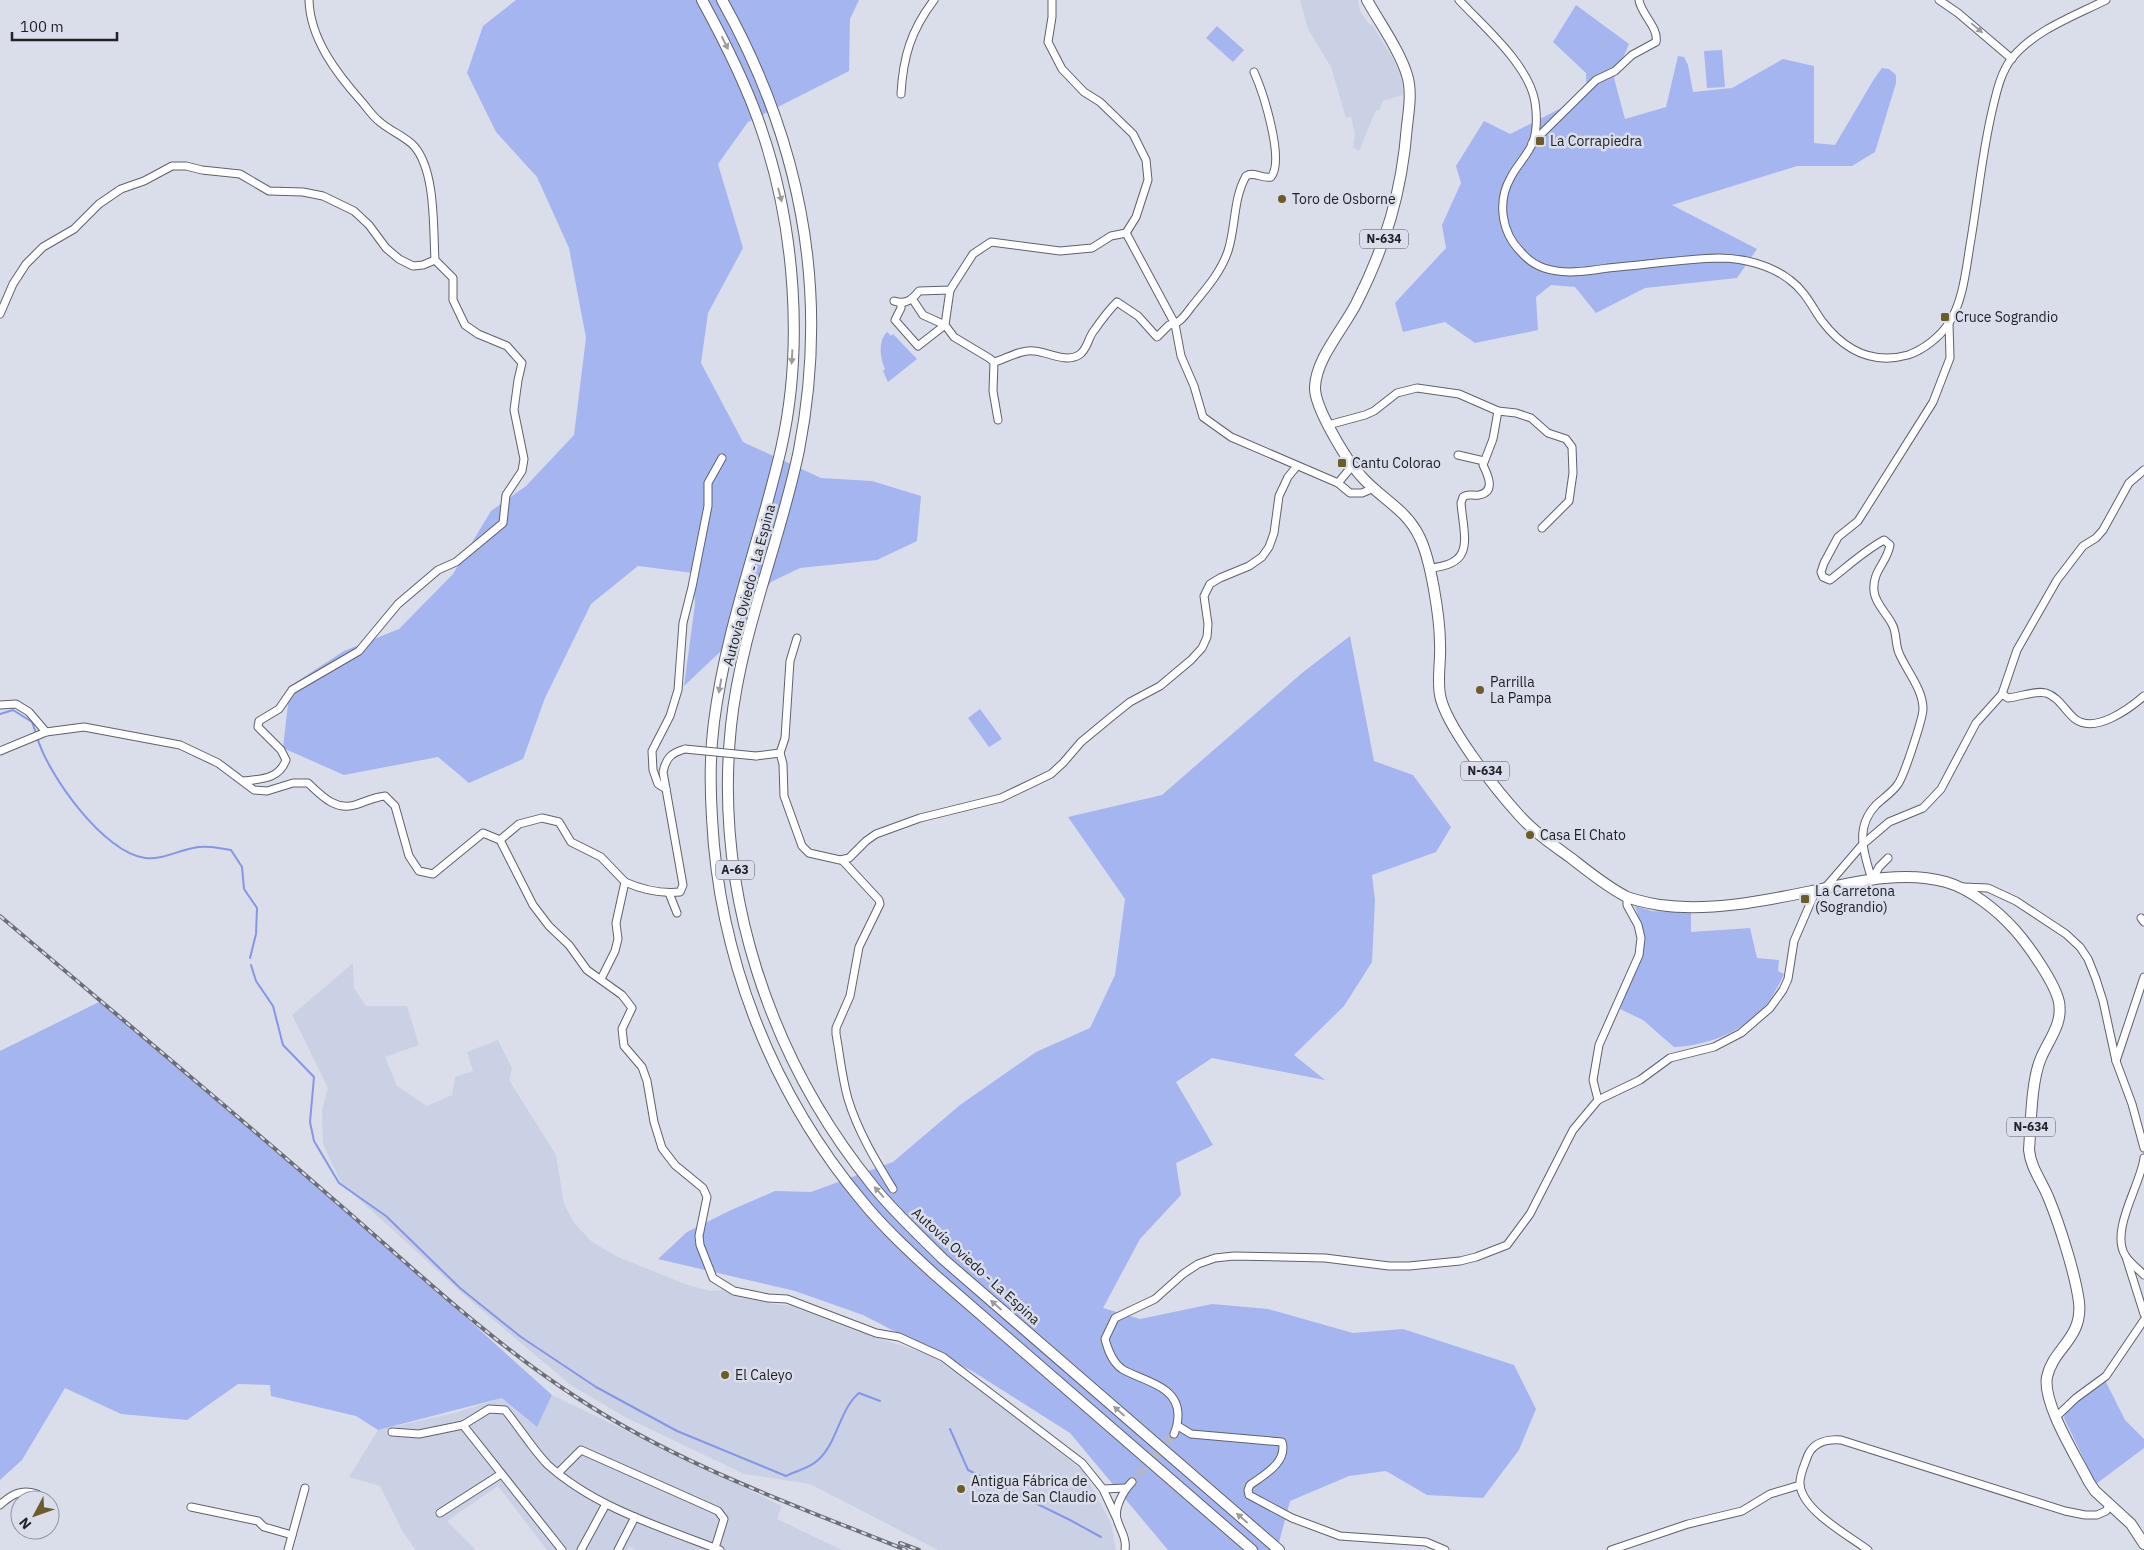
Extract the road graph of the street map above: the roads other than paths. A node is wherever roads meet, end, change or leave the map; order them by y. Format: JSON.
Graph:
{"nodes":[{"id":1,"x":309,"y":0,"type":"edge"},
{"id":2,"x":702,"y":0,"type":"edge"},
{"id":3,"x":722,"y":0,"type":"edge"},
{"id":4,"x":934,"y":0,"type":"edge"},
{"id":5,"x":1052,"y":0,"type":"edge"},
{"id":6,"x":1367,"y":0,"type":"edge"},
{"id":7,"x":1459,"y":0,"type":"edge"},
{"id":8,"x":1639,"y":0,"type":"edge"},
{"id":9,"x":1939,"y":0,"type":"edge"},
{"id":10,"x":2106,"y":0,"type":"edge"},
{"id":11,"x":2012,"y":59,"type":"junction"},
{"id":12,"x":1254,"y":72,"type":"dead end"},
{"id":13,"x":901,"y":94,"type":"dead end"},
{"id":14,"x":1532,"y":144,"type":"junction"},
{"id":15,"x":1126,"y":233,"type":"junction"},
{"id":16,"x":435,"y":260,"type":"junction"},
{"id":17,"x":950,"y":290,"type":"junction"},
{"id":18,"x":913,"y":300,"type":"junction"},
{"id":19,"x":0,"y":314,"type":"edge"},
{"id":20,"x":1175,"y":324,"type":"junction"},
{"id":21,"x":1949,"y":324,"type":"junction"},
{"id":22,"x":945,"y":325,"type":"junction"},
{"id":23,"x":994,"y":362,"type":"junction"},
{"id":24,"x":1498,"y":411,"type":"junction"},
{"id":25,"x":998,"y":420,"type":"dead end"},
{"id":26,"x":1328,"y":426,"type":"junction"},
{"id":27,"x":1458,"y":455,"type":"dead end"},
{"id":28,"x":722,"y":458,"type":"dead end"},
{"id":29,"x":1484,"y":461,"type":"junction"},
{"id":30,"x":1353,"y":465,"type":"junction"},
{"id":31,"x":1297,"y":466,"type":"junction"},
{"id":32,"x":2144,"y":470,"type":"edge"},
{"id":33,"x":1338,"y":483,"type":"junction"},
{"id":34,"x":1374,"y":488,"type":"junction"},
{"id":35,"x":1542,"y":528,"type":"dead end"},
{"id":36,"x":1429,"y":568,"type":"junction"},
{"id":37,"x":797,"y":638,"type":"dead end"},
{"id":38,"x":2002,"y":694,"type":"junction"},
{"id":39,"x":2144,"y":696,"type":"edge"},
{"id":40,"x":0,"y":705,"type":"edge"},
{"id":41,"x":43,"y":734,"type":"junction"},
{"id":42,"x":0,"y":751,"type":"edge"},
{"id":43,"x":780,"y":753,"type":"junction"},
{"id":44,"x":244,"y":781,"type":"junction"},
{"id":45,"x":666,"y":789,"type":"junction"},
{"id":46,"x":500,"y":840,"type":"junction"},
{"id":47,"x":1862,"y":845,"type":"junction"},
{"id":48,"x":1888,"y":858,"type":"dead end"},
{"id":49,"x":842,"y":860,"type":"junction"},
{"id":50,"x":1872,"y":880,"type":"junction"},
{"id":51,"x":625,"y":882,"type":"junction"},
{"id":52,"x":1961,"y":887,"type":"junction"},
{"id":53,"x":1825,"y":888,"type":"junction"},
{"id":54,"x":1813,"y":891,"type":"junction"},
{"id":55,"x":669,"y":893,"type":"junction"},
{"id":56,"x":1628,"y":897,"type":"junction"},
{"id":57,"x":677,"y":913,"type":"dead end"},
{"id":58,"x":2144,"y":976,"type":"edge"},
{"id":59,"x":601,"y":979,"type":"junction"},
{"id":60,"x":2116,"y":1061,"type":"junction"},
{"id":61,"x":1598,"y":1100,"type":"junction"},
{"id":62,"x":2144,"y":1148,"type":"edge"},
{"id":63,"x":2144,"y":1158,"type":"edge"},
{"id":64,"x":893,"y":1189,"type":"dead end"},
{"id":65,"x":2126,"y":1256,"type":"junction"},
{"id":66,"x":2144,"y":1275,"type":"edge"},
{"id":67,"x":2144,"y":1314,"type":"edge"},
{"id":68,"x":2144,"y":1320,"type":"edge"},
{"id":69,"x":2056,"y":1417,"type":"junction"},
{"id":70,"x":463,"y":1425,"type":"junction"},
{"id":71,"x":1178,"y":1426,"type":"junction"},
{"id":72,"x":392,"y":1432,"type":"dead end"},
{"id":73,"x":1174,"y":1434,"type":"tunnel mouth"},
{"id":74,"x":558,"y":1473,"type":"junction"},
{"id":75,"x":501,"y":1474,"type":"junction"},
{"id":76,"x":1800,"y":1484,"type":"junction"},
{"id":77,"x":305,"y":1488,"type":"dead end"},
{"id":78,"x":1103,"y":1489,"type":"junction"},
{"id":79,"x":606,"y":1504,"type":"junction"},
{"id":80,"x":2110,"y":1504,"type":"junction"},
{"id":81,"x":191,"y":1507,"type":"dead end"},
{"id":82,"x":440,"y":1513,"type":"dead end"},
{"id":83,"x":635,"y":1517,"type":"junction"},
{"id":84,"x":1116,"y":1517,"type":"junction"},
{"id":85,"x":292,"y":1535,"type":"junction"},
{"id":86,"x":2144,"y":1544,"type":"edge"},
{"id":87,"x":717,"y":1549,"type":"edge"},
{"id":88,"x":288,"y":1550,"type":"edge"},
{"id":89,"x":562,"y":1550,"type":"edge"},
{"id":90,"x":581,"y":1550,"type":"edge"},
{"id":91,"x":618,"y":1550,"type":"edge"},
{"id":92,"x":1125,"y":1550,"type":"edge"},
{"id":93,"x":1252,"y":1550,"type":"edge"},
{"id":94,"x":1278,"y":1550,"type":"edge"},
{"id":95,"x":1445,"y":1550,"type":"edge"},
{"id":96,"x":1611,"y":1550,"type":"edge"},
{"id":97,"x":1868,"y":1550,"type":"edge"}],
"edges":[{"from":1,"to":16,"type":"street"},
{"from":2,"to":93,"type":"highway","name":"Autovía Oviedo - La Espina","number":"A-63","one_way":true},
{"from":94,"to":3,"type":"highway","name":"Autovía Oviedo - La Espina","number":"A-63","one_way":true},
{"from":4,"to":13,"type":"street"},
{"from":5,"to":15,"type":"street"},
{"from":6,"to":26,"type":"highway","number":"N-634"},
{"from":7,"to":14,"type":"street"},
{"from":8,"to":14,"type":"street"},
{"from":9,"to":11,"type":"street","one_way":true},
{"from":10,"to":11,"type":"street"},
{"from":11,"to":21,"type":"street"},
{"from":12,"to":20,"type":"street"},
{"from":14,"to":21,"type":"street"},
{"from":15,"to":17,"type":"street"},
{"from":15,"to":20,"type":"street"},
{"from":16,"to":19,"type":"street"},
{"from":16,"to":44,"type":"street"},
{"from":17,"to":18,"type":"street"},
{"from":17,"to":22,"type":"street"},
{"from":18,"to":22,"type":"street"},
{"from":18,"to":22,"type":"street"},
{"from":20,"to":23,"type":"street"},
{"from":20,"to":31,"type":"street"},
{"from":21,"to":47,"type":"street"},
{"from":22,"to":23,"type":"street"},
{"from":23,"to":25,"type":"street"},
{"from":24,"to":26,"type":"street"},
{"from":24,"to":29,"type":"street"},
{"from":24,"to":35,"type":"street"},
{"from":26,"to":30,"type":"highway","number":"N-634"},
{"from":27,"to":29,"type":"street"},
{"from":28,"to":45,"type":"street"},
{"from":29,"to":36,"type":"street"},
{"from":30,"to":33,"type":"street"},
{"from":30,"to":34,"type":"highway","number":"N-634"},
{"from":31,"to":33,"type":"street"},
{"from":31,"to":49,"type":"street"},
{"from":32,"to":38,"type":"street"},
{"from":33,"to":34,"type":"street"},
{"from":34,"to":36,"type":"highway","number":"N-634"},
{"from":36,"to":56,"type":"highway","number":"N-634"},
{"from":37,"to":43,"type":"street"},
{"from":38,"to":39,"type":"street"},
{"from":38,"to":47,"type":"street"},
{"from":40,"to":41,"type":"street"},
{"from":41,"to":42,"type":"street"},
{"from":41,"to":44,"type":"street"},
{"from":43,"to":45,"type":"street","bridge":true},
{"from":43,"to":49,"type":"street"},
{"from":44,"to":46,"type":"street"},
{"from":45,"to":55,"type":"street"},
{"from":46,"to":51,"type":"street"},
{"from":46,"to":59,"type":"street"},
{"from":47,"to":50,"type":"street"},
{"from":47,"to":53,"type":"street"},
{"from":48,"to":50,"type":"street"},
{"from":49,"to":64,"type":"street"},
{"from":50,"to":52,"type":"highway","number":"N-634"},
{"from":50,"to":53,"type":"highway","number":"N-634"},
{"from":51,"to":55,"type":"street"},
{"from":51,"to":59,"type":"street"},
{"from":52,"to":60,"type":"street"},
{"from":52,"to":69,"type":"highway","number":"N-634"},
{"from":53,"to":54,"type":"highway","number":"N-634"},
{"from":54,"to":56,"type":"highway","number":"N-634"},
{"from":54,"to":61,"type":"street"},
{"from":55,"to":57,"type":"street"},
{"from":56,"to":61,"type":"street"},
{"from":58,"to":60,"type":"street"},
{"from":59,"to":78,"type":"street"},
{"from":60,"to":62,"type":"street"},
{"from":61,"to":71,"type":"street"},
{"from":63,"to":65,"type":"street"},
{"from":65,"to":66,"type":"street"},
{"from":65,"to":67,"type":"street"},
{"from":68,"to":69,"type":"street"},
{"from":69,"to":80,"type":"highway","number":"N-634"},
{"from":70,"to":72,"type":"street"},
{"from":70,"to":74,"type":"street"},
{"from":70,"to":75,"type":"street"},
{"from":71,"to":73,"type":"street"},
{"from":71,"to":95,"type":"street"},
{"from":74,"to":79,"type":"street"},
{"from":74,"to":87,"type":"street"},
{"from":75,"to":82,"type":"street"},
{"from":75,"to":89,"type":"street"},
{"from":76,"to":80,"type":"street"},
{"from":76,"to":96,"type":"street"},
{"from":76,"to":97,"type":"street"},
{"from":77,"to":85,"type":"street"},
{"from":78,"to":84,"type":"street"},
{"from":78,"to":84,"type":"street"},
{"from":79,"to":83,"type":"street"},
{"from":79,"to":90,"type":"street"},
{"from":80,"to":86,"type":"highway","number":"N-634"},
{"from":81,"to":85,"type":"street"},
{"from":83,"to":87,"type":"street"},
{"from":83,"to":91,"type":"street"},
{"from":84,"to":92,"type":"street"},
{"from":85,"to":88,"type":"street"}]}
